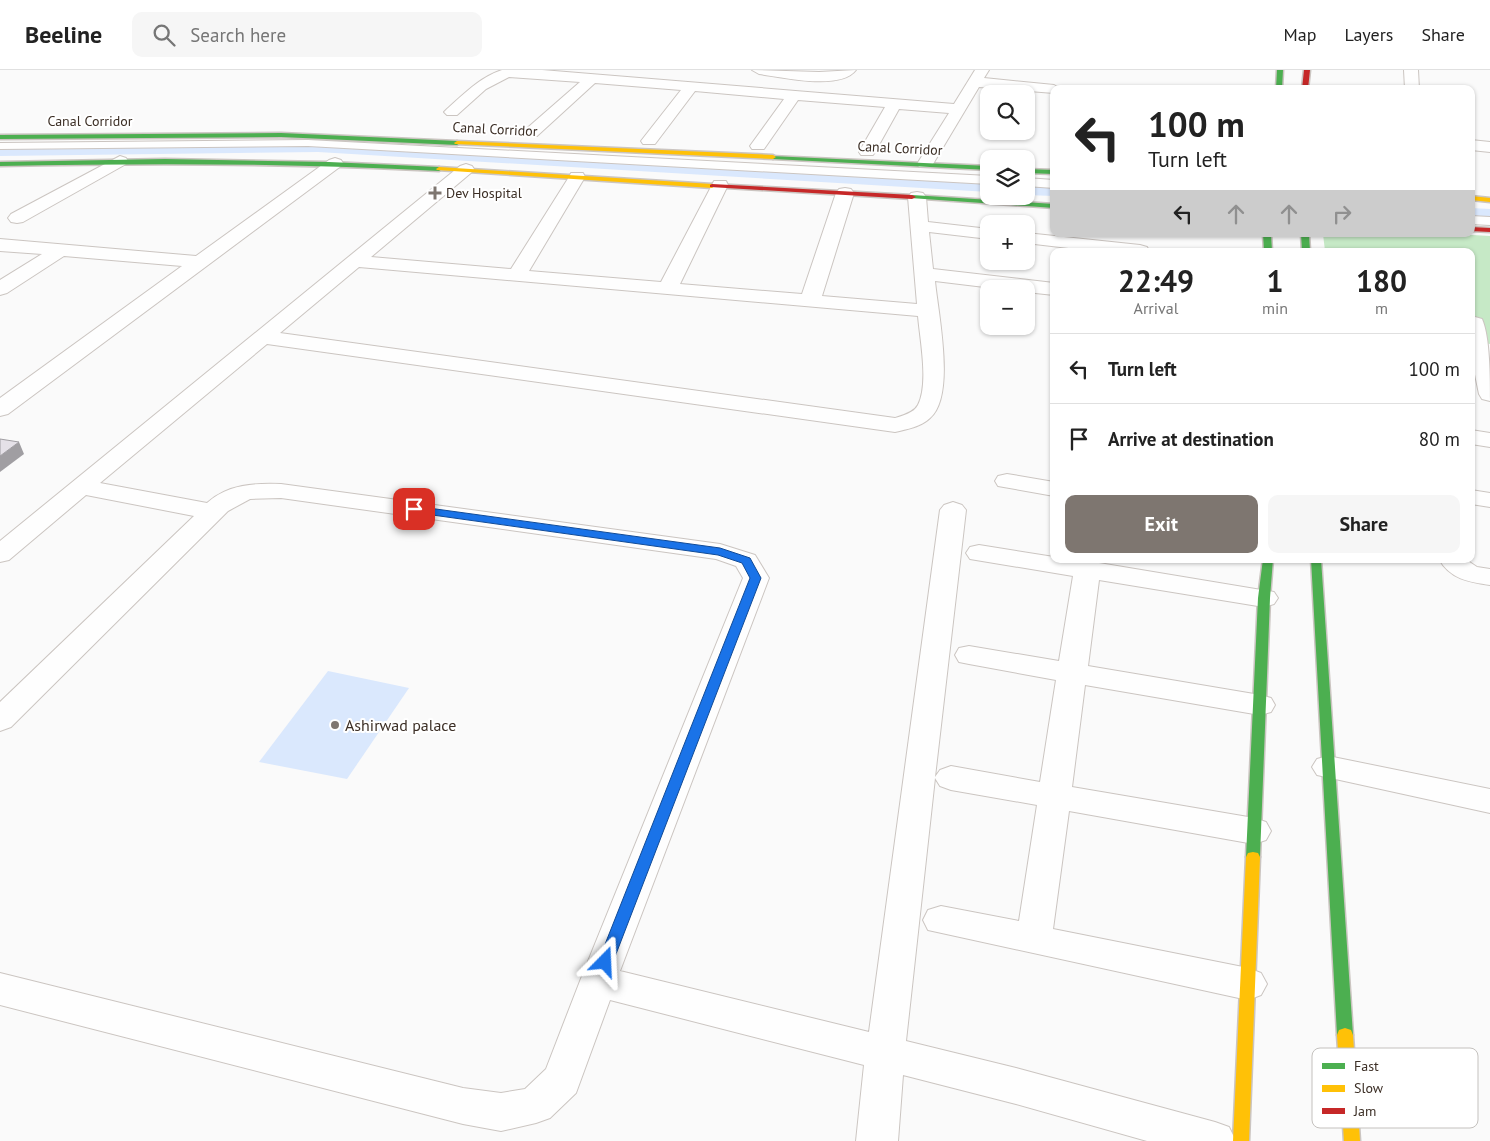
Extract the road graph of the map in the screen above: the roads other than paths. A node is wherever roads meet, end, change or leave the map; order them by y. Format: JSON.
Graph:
{"nodes":[{"id":1,"x":759,"y":70,"type":"edge"},
{"id":2,"x":849,"y":70,"type":"edge"},
{"id":3,"x":1280,"y":70,"type":"edge"},
{"id":4,"x":1307,"y":70,"type":"edge"},
{"id":5,"x":1411,"y":70,"type":"edge"},
{"id":6,"x":602,"y":74,"type":"edge"},
{"id":7,"x":979,"y":76,"type":"edge"},
{"id":8,"x":1279,"y":85,"type":"edge"},
{"id":9,"x":1305,"y":85,"type":"edge"},
{"id":10,"x":1412,"y":85,"type":"edge"},
{"id":11,"x":691,"y":87,"type":"junction"},
{"id":12,"x":1050,"y":88,"type":"edge"},
{"id":13,"x":793,"y":96,"type":"junction"},
{"id":14,"x":894,"y":104,"type":"junction"},
{"id":15,"x":957,"y":109,"type":"junction"},
{"id":16,"x":452,"y":112,"type":"dead end"},
{"id":17,"x":531,"y":133,"type":"dead end"},
{"id":18,"x":0,"y":136,"type":"edge"},
{"id":19,"x":649,"y":141,"type":"dead end"},
{"id":20,"x":1475,"y":145,"type":"edge"},
{"id":21,"x":0,"y":146,"type":"edge"},
{"id":22,"x":758,"y":146,"type":"dead end"},
{"id":23,"x":1490,"y":147,"type":"edge"},
{"id":24,"x":867,"y":152,"type":"dead end"},
{"id":25,"x":0,"y":156,"type":"edge"},
{"id":26,"x":120,"y":161,"type":"junction"},
{"id":27,"x":335,"y":162,"type":"junction"},
{"id":28,"x":0,"y":164,"type":"edge"},
{"id":29,"x":925,"y":164,"type":"junction"},
{"id":30,"x":980,"y":167,"type":"edge"},
{"id":31,"x":466,"y":169,"type":"junction"},
{"id":32,"x":1035,"y":171,"type":"edge"},
{"id":33,"x":1050,"y":172,"type":"edge"},
{"id":34,"x":577,"y":177,"type":"junction"},
{"id":35,"x":980,"y":180,"type":"edge"},
{"id":36,"x":1035,"y":183,"type":"edge"},
{"id":37,"x":1050,"y":184,"type":"edge"},
{"id":38,"x":720,"y":185,"type":"junction"},
{"id":39,"x":980,"y":189,"type":"edge"},
{"id":40,"x":1035,"y":191,"type":"edge"},
{"id":41,"x":1050,"y":192,"type":"edge"},
{"id":42,"x":845,"y":193,"type":"junction"},
{"id":43,"x":917,"y":197,"type":"junction"},
{"id":44,"x":1475,"y":198,"type":"edge"},
{"id":45,"x":1490,"y":200,"type":"edge"},
{"id":46,"x":1050,"y":206,"type":"edge"},
{"id":47,"x":1475,"y":206,"type":"edge"},
{"id":48,"x":1490,"y":207,"type":"edge"},
{"id":49,"x":17,"y":218,"type":"dead end"},
{"id":50,"x":1475,"y":220,"type":"edge"},
{"id":51,"x":1490,"y":221,"type":"edge"},
{"id":52,"x":920,"y":226,"type":"junction"},
{"id":53,"x":1475,"y":229,"type":"edge"},
{"id":54,"x":1490,"y":230,"type":"edge"},
{"id":55,"x":980,"y":233,"type":"edge"},
{"id":56,"x":1035,"y":239,"type":"edge"},
{"id":57,"x":0,"y":245,"type":"edge"},
{"id":58,"x":1114,"y":248,"type":"edge"},
{"id":59,"x":61,"y":250,"type":"junction"},
{"id":60,"x":353,"y":261,"type":"junction"},
{"id":61,"x":199,"y":262,"type":"junction"},
{"id":62,"x":924,"y":274,"type":"junction"},
{"id":63,"x":517,"y":275,"type":"junction"},
{"id":64,"x":668,"y":288,"type":"junction"},
{"id":65,"x":0,"y":289,"type":"edge"},
{"id":66,"x":1050,"y":289,"type":"edge"},
{"id":67,"x":810,"y":301,"type":"junction"},
{"id":68,"x":928,"y":310,"type":"junction"},
{"id":69,"x":1479,"y":324,"type":"edge"},
{"id":70,"x":264,"y":337,"type":"junction"},
{"id":71,"x":1490,"y":394,"type":"edge"},
{"id":72,"x":0,"y":409,"type":"edge"},
{"id":73,"x":1475,"y":438,"type":"edge"},
{"id":74,"x":1490,"y":440,"type":"edge"},
{"id":75,"x":1007,"y":482,"type":"dead end"},
{"id":76,"x":81,"y":487,"type":"junction"},
{"id":77,"x":1050,"y":488,"type":"edge"},
{"id":78,"x":1475,"y":498,"type":"edge"},
{"id":79,"x":1490,"y":500,"type":"edge"},
{"id":80,"x":953,"y":510,"type":"dead end"},
{"id":81,"x":213,"y":512,"type":"junction"},
{"id":82,"x":979,"y":553,"type":"dead end"},
{"id":83,"x":0,"y":554,"type":"edge"},
{"id":84,"x":1268,"y":563,"type":"edge"},
{"id":85,"x":1316,"y":563,"type":"edge"},
{"id":86,"x":1455,"y":563,"type":"edge"},
{"id":87,"x":1087,"y":569,"type":"junction"},
{"id":88,"x":1490,"y":577,"type":"edge"},
{"id":89,"x":1264,"y":598,"type":"junction"},
{"id":90,"x":969,"y":655,"type":"dead end"},
{"id":91,"x":1072,"y":672,"type":"junction"},
{"id":92,"x":1260,"y":705,"type":"junction"},
{"id":93,"x":0,"y":720,"type":"edge"},
{"id":94,"x":1328,"y":767,"type":"junction"},
{"id":95,"x":952,"y":778,"type":"dead end"},
{"id":96,"x":1054,"y":795,"type":"junction"},
{"id":97,"x":1490,"y":801,"type":"edge"},
{"id":98,"x":1254,"y":831,"type":"junction"},
{"id":99,"x":941,"y":920,"type":"dead end"},
{"id":100,"x":1034,"y":938,"type":"junction"},
{"id":101,"x":598,"y":981,"type":"junction"},
{"id":102,"x":1248,"y":984,"type":"junction"},
{"id":103,"x":0,"y":989,"type":"edge"},
{"id":104,"x":1346,"y":1048,"type":"edge"},
{"id":105,"x":885,"y":1053,"type":"junction"},
{"id":106,"x":1351,"y":1128,"type":"edge"},
{"id":107,"x":877,"y":1141,"type":"edge"},
{"id":108,"x":1215,"y":1141,"type":"edge"},
{"id":109,"x":1241,"y":1141,"type":"edge"},
{"id":110,"x":1352,"y":1141,"type":"edge"}],
"edges":[{"from":1,"to":2,"type":"street"},
{"from":3,"to":8,"type":"street"},
{"from":4,"to":9,"type":"street"},
{"from":5,"to":10,"type":"street"},
{"from":6,"to":11,"type":"street"},
{"from":6,"to":16,"type":"street"},
{"from":6,"to":17,"type":"street"},
{"from":7,"to":12,"type":"street"},
{"from":7,"to":15,"type":"street"},
{"from":11,"to":13,"type":"street"},
{"from":11,"to":19,"type":"street"},
{"from":13,"to":14,"type":"street"},
{"from":13,"to":22,"type":"street"},
{"from":14,"to":15,"type":"street"},
{"from":14,"to":24,"type":"street"},
{"from":15,"to":29,"type":"street"},
{"from":18,"to":29,"type":"street","name":"Canal Corridor"},
{"from":20,"to":23,"type":"street"},
{"from":21,"to":35,"type":"lane"},
{"from":25,"to":39,"type":"lane"},
{"from":26,"to":27,"type":"street"},
{"from":26,"to":28,"type":"street"},
{"from":26,"to":49,"type":"street"},
{"from":27,"to":31,"type":"street"},
{"from":27,"to":61,"type":"street"},
{"from":29,"to":30,"type":"street","name":"Canal Corridor"},
{"from":31,"to":34,"type":"street"},
{"from":31,"to":60,"type":"street"},
{"from":32,"to":33,"type":"street"},
{"from":34,"to":38,"type":"street"},
{"from":34,"to":63,"type":"street"},
{"from":36,"to":37,"type":"lane"},
{"from":38,"to":42,"type":"street"},
{"from":38,"to":64,"type":"street"},
{"from":40,"to":41,"type":"lane"},
{"from":42,"to":43,"type":"street"},
{"from":42,"to":67,"type":"street"},
{"from":43,"to":46,"type":"street"},
{"from":43,"to":52,"type":"street"},
{"from":44,"to":45,"type":"street"},
{"from":47,"to":48,"type":"lane"},
{"from":50,"to":51,"type":"lane"},
{"from":52,"to":55,"type":"street"},
{"from":52,"to":62,"type":"street"},
{"from":53,"to":54,"type":"street"},
{"from":56,"to":58,"type":"street"},
{"from":57,"to":59,"type":"street"},
{"from":59,"to":61,"type":"street"},
{"from":59,"to":65,"type":"street"},
{"from":60,"to":63,"type":"street"},
{"from":60,"to":70,"type":"street"},
{"from":61,"to":72,"type":"street"},
{"from":62,"to":66,"type":"street"},
{"from":62,"to":68,"type":"street"},
{"from":63,"to":64,"type":"street"},
{"from":64,"to":67,"type":"street"},
{"from":67,"to":68,"type":"street"},
{"from":68,"to":70,"type":"street"},
{"from":69,"to":71,"type":"street"},
{"from":70,"to":76,"type":"street"},
{"from":73,"to":74,"type":"street"},
{"from":75,"to":77,"type":"street"},
{"from":76,"to":81,"type":"street"},
{"from":76,"to":83,"type":"street"},
{"from":78,"to":79,"type":"street"},
{"from":80,"to":105,"type":"street"},
{"from":81,"to":93,"type":"street"},
{"from":81,"to":101,"type":"street"},
{"from":82,"to":87,"type":"street"},
{"from":84,"to":89,"type":"street"},
{"from":85,"to":94,"type":"street"},
{"from":86,"to":88,"type":"street"},
{"from":87,"to":89,"type":"street"},
{"from":87,"to":91,"type":"street"},
{"from":89,"to":92,"type":"street"},
{"from":90,"to":91,"type":"street"},
{"from":91,"to":92,"type":"street"},
{"from":91,"to":96,"type":"street"},
{"from":92,"to":98,"type":"street"},
{"from":94,"to":97,"type":"street"},
{"from":94,"to":104,"type":"street"},
{"from":95,"to":96,"type":"street"},
{"from":96,"to":98,"type":"street"},
{"from":96,"to":100,"type":"street"},
{"from":98,"to":102,"type":"street"},
{"from":99,"to":100,"type":"street"},
{"from":100,"to":102,"type":"street"},
{"from":101,"to":103,"type":"street"},
{"from":101,"to":105,"type":"street"},
{"from":102,"to":109,"type":"street"},
{"from":105,"to":107,"type":"street"},
{"from":105,"to":108,"type":"street"},
{"from":106,"to":110,"type":"street"}]}
